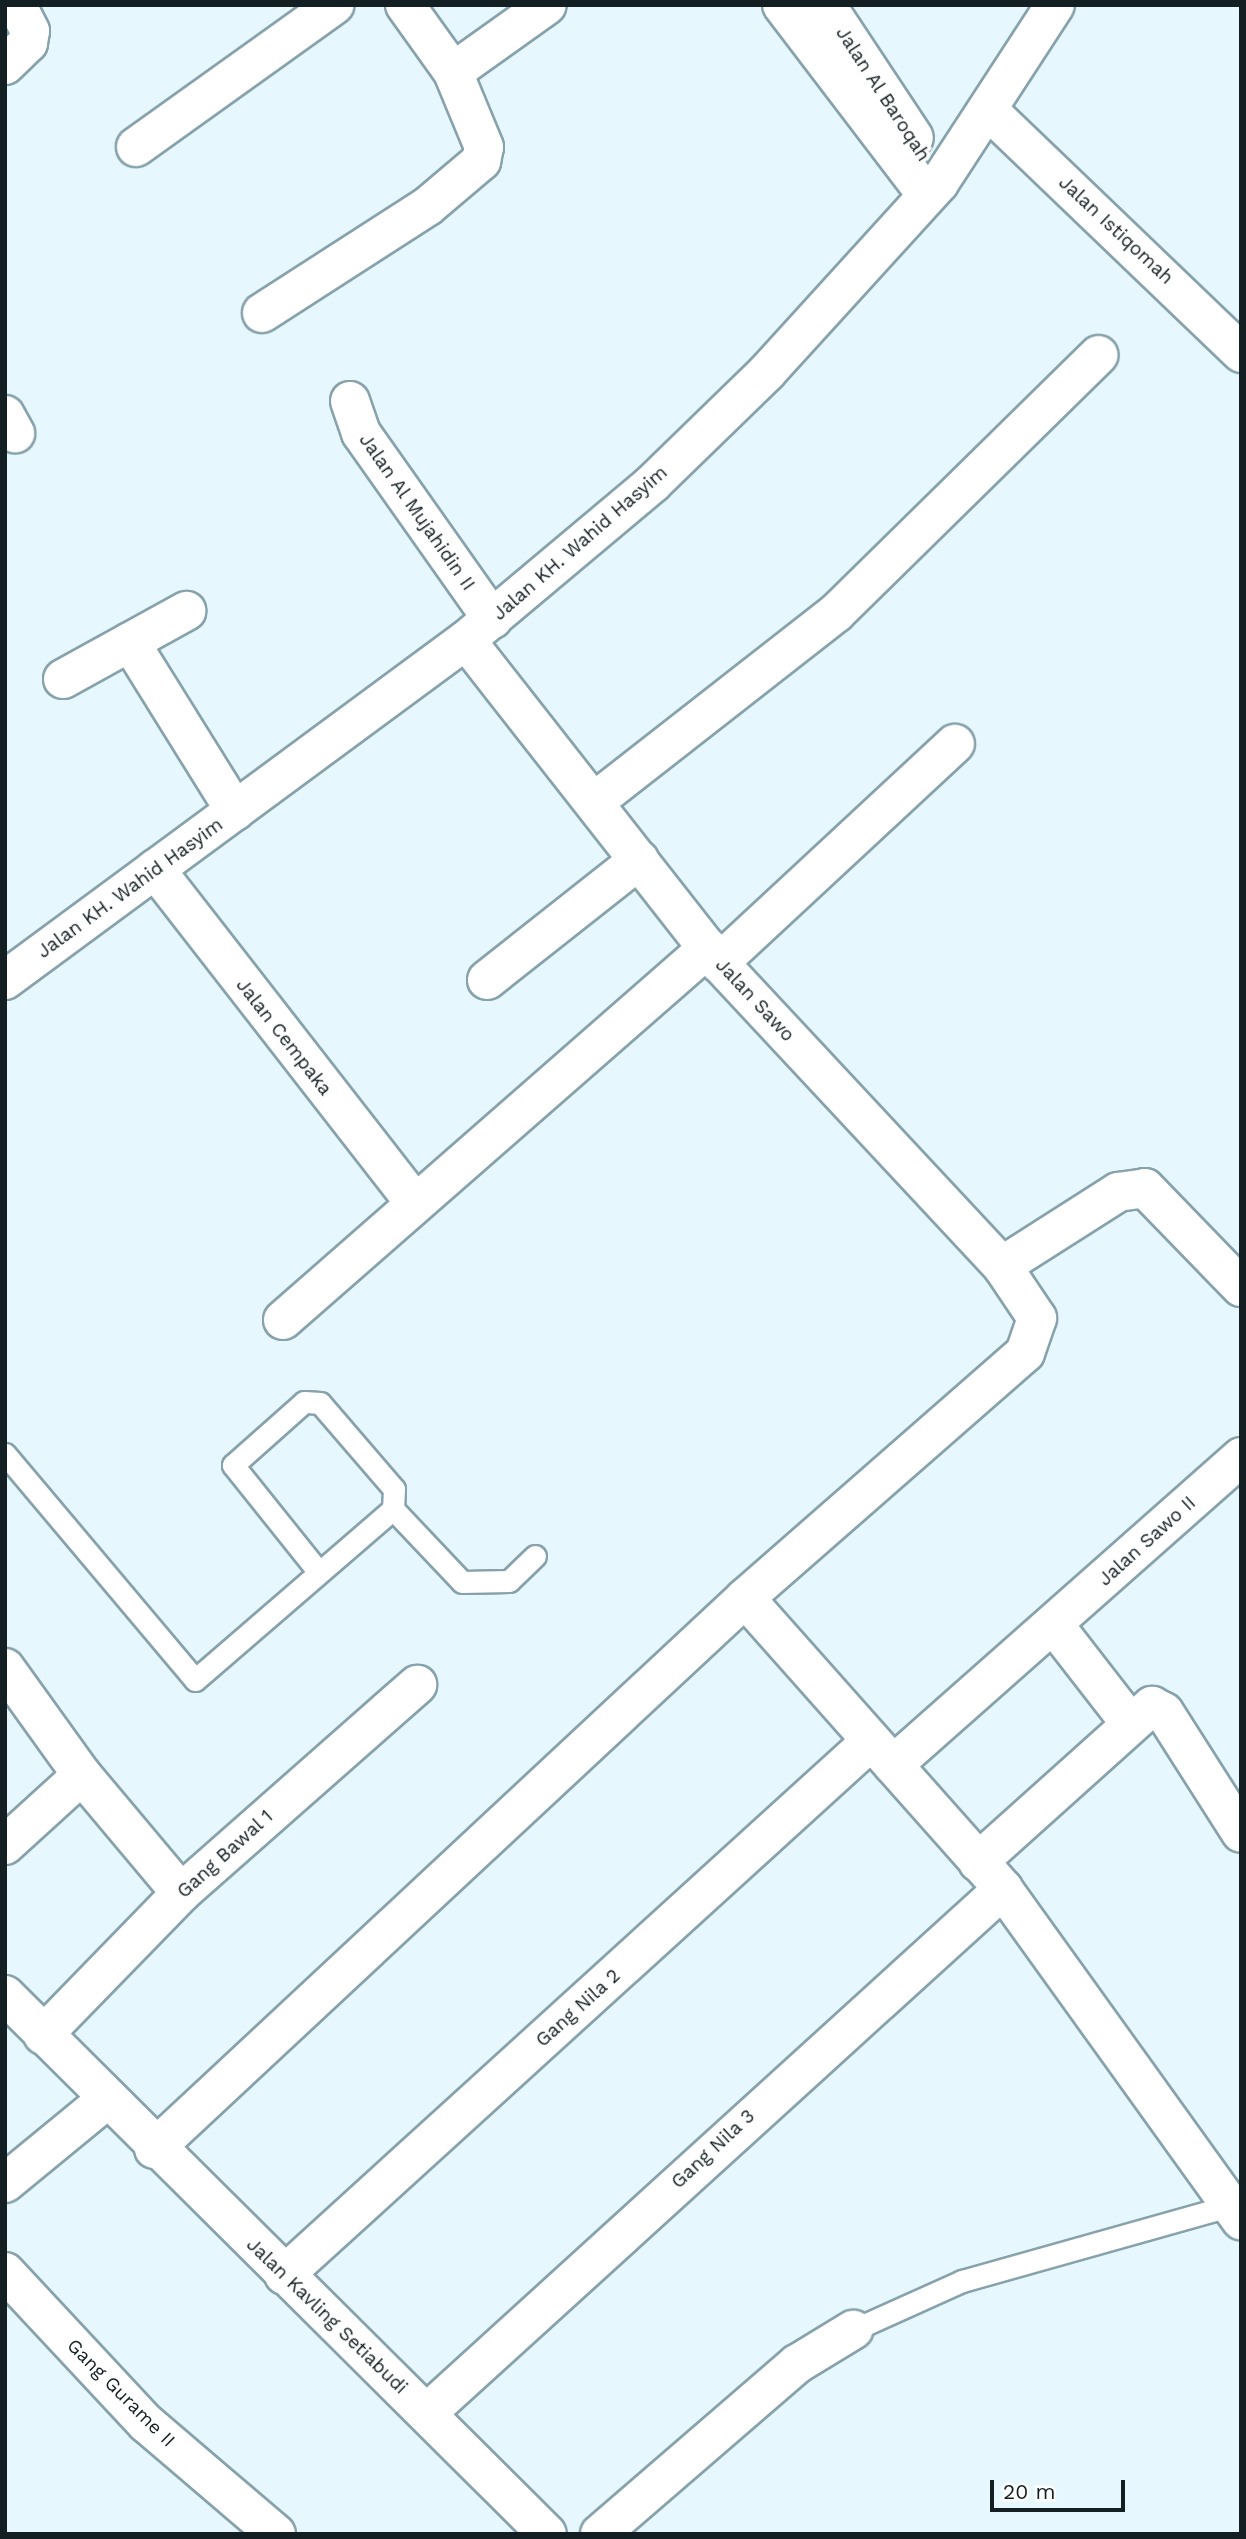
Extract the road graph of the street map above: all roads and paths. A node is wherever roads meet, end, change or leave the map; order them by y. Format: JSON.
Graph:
{"nodes":[{"id":1,"x":17,"y":5,"type":"edge"},
{"id":2,"x":334,"y":5,"type":"edge"},
{"id":3,"x":404,"y":5,"type":"edge"},
{"id":4,"x":547,"y":5,"type":"edge"},
{"id":5,"x":782,"y":5,"type":"edge"},
{"id":6,"x":826,"y":5,"type":"edge"},
{"id":7,"x":1055,"y":5,"type":"edge"},
{"id":8,"x":5,"y":65,"type":"edge"},
{"id":9,"x":453,"y":72,"type":"junction"},
{"id":10,"x":988,"y":110,"type":"junction"},
{"id":11,"x":136,"y":147,"type":"dead end"},
{"id":12,"x":932,"y":189,"type":"junction"},
{"id":13,"x":262,"y":313,"type":"dead end"},
{"id":14,"x":1241,"y":353,"type":"edge"},
{"id":15,"x":1099,"y":355,"type":"dead end"},
{"id":16,"x":350,"y":401,"type":"dead end"},
{"id":17,"x":186,"y":611,"type":"dead end"},
{"id":18,"x":479,"y":629,"type":"junction"},
{"id":19,"x":130,"y":642,"type":"junction"},
{"id":20,"x":63,"y":679,"type":"dead end"},
{"id":21,"x":956,"y":744,"type":"dead end"},
{"id":22,"x":594,"y":802,"type":"junction"},
{"id":23,"x":235,"y":811,"type":"junction"},
{"id":24,"x":639,"y":860,"type":"junction"},
{"id":25,"x":155,"y":869,"type":"junction"},
{"id":26,"x":714,"y":956,"type":"junction"},
{"id":27,"x":9,"y":969,"type":"edge"},
{"id":28,"x":487,"y":980,"type":"dead end"},
{"id":29,"x":415,"y":1203,"type":"junction"},
{"id":30,"x":1002,"y":1266,"type":"junction"},
{"id":31,"x":1241,"y":1287,"type":"edge"},
{"id":32,"x":283,"y":1320,"type":"dead end"},
{"id":33,"x":5,"y":1454,"type":"edge"},
{"id":34,"x":1241,"y":1457,"type":"edge"},
{"id":35,"x":393,"y":1509,"type":"junction"},
{"id":36,"x":535,"y":1556,"type":"dead end"},
{"id":37,"x":317,"y":1570,"type":"junction"},
{"id":38,"x":745,"y":1598,"type":"junction"},
{"id":39,"x":1054,"y":1625,"type":"junction"},
{"id":40,"x":5,"y":1668,"type":"edge"},
{"id":41,"x":417,"y":1685,"type":"dead end"},
{"id":42,"x":1130,"y":1723,"type":"junction"},
{"id":43,"x":882,"y":1753,"type":"junction"},
{"id":44,"x":82,"y":1775,"type":"junction"},
{"id":45,"x":1241,"y":1833,"type":"edge"},
{"id":46,"x":5,"y":1844,"type":"edge"},
{"id":47,"x":991,"y":1875,"type":"junction"},
{"id":48,"x":181,"y":1893,"type":"junction"},
{"id":49,"x":5,"y":1995,"type":"edge"},
{"id":50,"x":44,"y":2035,"type":"junction"},
{"id":51,"x":105,"y":2101,"type":"junction"},
{"id":52,"x":154,"y":2149,"type":"junction"},
{"id":53,"x":5,"y":2183,"type":"edge"},
{"id":54,"x":1223,"y":2213,"type":"edge"},
{"id":55,"x":5,"y":2272,"type":"edge"},
{"id":56,"x":284,"y":2275,"type":"junction"},
{"id":57,"x":863,"y":2324,"type":"joint"},
{"id":58,"x":426,"y":2413,"type":"junction"},
{"id":59,"x":276,"y":2534,"type":"edge"},
{"id":60,"x":547,"y":2534,"type":"edge"},
{"id":61,"x":600,"y":2534,"type":"edge"}],
"edges":[{"from":1,"to":8,"type":"street"},
{"from":2,"to":11,"type":"street"},
{"from":3,"to":9,"type":"street"},
{"from":4,"to":9,"type":"street"},
{"from":5,"to":12,"type":"street"},
{"from":6,"to":12,"type":"street","name":"Jalan Al Baroqah"},
{"from":7,"to":10,"type":"street","name":"Jalan KH. Wahid Hasyim"},
{"from":9,"to":13,"type":"street"},
{"from":10,"to":12,"type":"street","name":"Jalan KH. Wahid Hasyim"},
{"from":10,"to":14,"type":"street","name":"Jalan Istiqomah"},
{"from":12,"to":18,"type":"street","name":"Jalan KH. Wahid Hasyim"},
{"from":15,"to":22,"type":"street"},
{"from":16,"to":18,"type":"street","name":"Jalan Al Mujahidin II"},
{"from":17,"to":19,"type":"street"},
{"from":18,"to":22,"type":"street","name":"Jalan Sawo"},
{"from":18,"to":23,"type":"street","name":"Jalan KH. Wahid Hasyim"},
{"from":19,"to":20,"type":"street"},
{"from":19,"to":23,"type":"street"},
{"from":21,"to":26,"type":"street"},
{"from":22,"to":24,"type":"street","name":"Jalan Sawo"},
{"from":23,"to":25,"type":"street","name":"Jalan KH. Wahid Hasyim"},
{"from":24,"to":26,"type":"street","name":"Jalan Sawo"},
{"from":24,"to":28,"type":"street"},
{"from":25,"to":27,"type":"street","name":"Jalan KH. Wahid Hasyim"},
{"from":25,"to":29,"type":"street","name":"Jalan Cempaka"},
{"from":26,"to":29,"type":"street"},
{"from":26,"to":30,"type":"street","name":"Jalan Sawo"},
{"from":29,"to":32,"type":"street"},
{"from":30,"to":31,"type":"street"},
{"from":30,"to":38,"type":"street","name":"Jalan Sawo"},
{"from":33,"to":37,"type":"lane"},
{"from":34,"to":39,"type":"street","name":"Jalan Sawo II"},
{"from":35,"to":36,"type":"lane"},
{"from":35,"to":37,"type":"lane"},
{"from":35,"to":37,"type":"lane"},
{"from":38,"to":43,"type":"street"},
{"from":38,"to":52,"type":"street"},
{"from":39,"to":42,"type":"street"},
{"from":39,"to":43,"type":"street","name":"Jalan Sawo II"},
{"from":40,"to":44,"type":"street"},
{"from":41,"to":48,"type":"street","name":"Gang Bawal 1"},
{"from":42,"to":45,"type":"street","name":"Gang Nila 3"},
{"from":42,"to":47,"type":"street","name":"Gang Nila 3"},
{"from":43,"to":47,"type":"street"},
{"from":43,"to":56,"type":"street","name":"Gang Nila 2"},
{"from":44,"to":46,"type":"street"},
{"from":44,"to":48,"type":"street"},
{"from":47,"to":54,"type":"street"},
{"from":47,"to":58,"type":"street","name":"Gang Nila 3"},
{"from":48,"to":50,"type":"street","name":"Gang Bawal 1"},
{"from":49,"to":50,"type":"street","name":"Jalan Kavling Setiabudi"},
{"from":50,"to":51,"type":"street","name":"Jalan Kavling Setiabudi"},
{"from":51,"to":52,"type":"street","name":"Jalan Kavling Setiabudi"},
{"from":51,"to":53,"type":"street"},
{"from":52,"to":56,"type":"street","name":"Jalan Kavling Setiabudi"},
{"from":54,"to":57,"type":"lane"},
{"from":55,"to":59,"type":"street","name":"Gang Gurame II"},
{"from":56,"to":58,"type":"street","name":"Jalan Kavling Setiabudi"},
{"from":57,"to":61,"type":"street"},
{"from":58,"to":60,"type":"street","name":"Jalan Kavling Setiabudi"}]}
